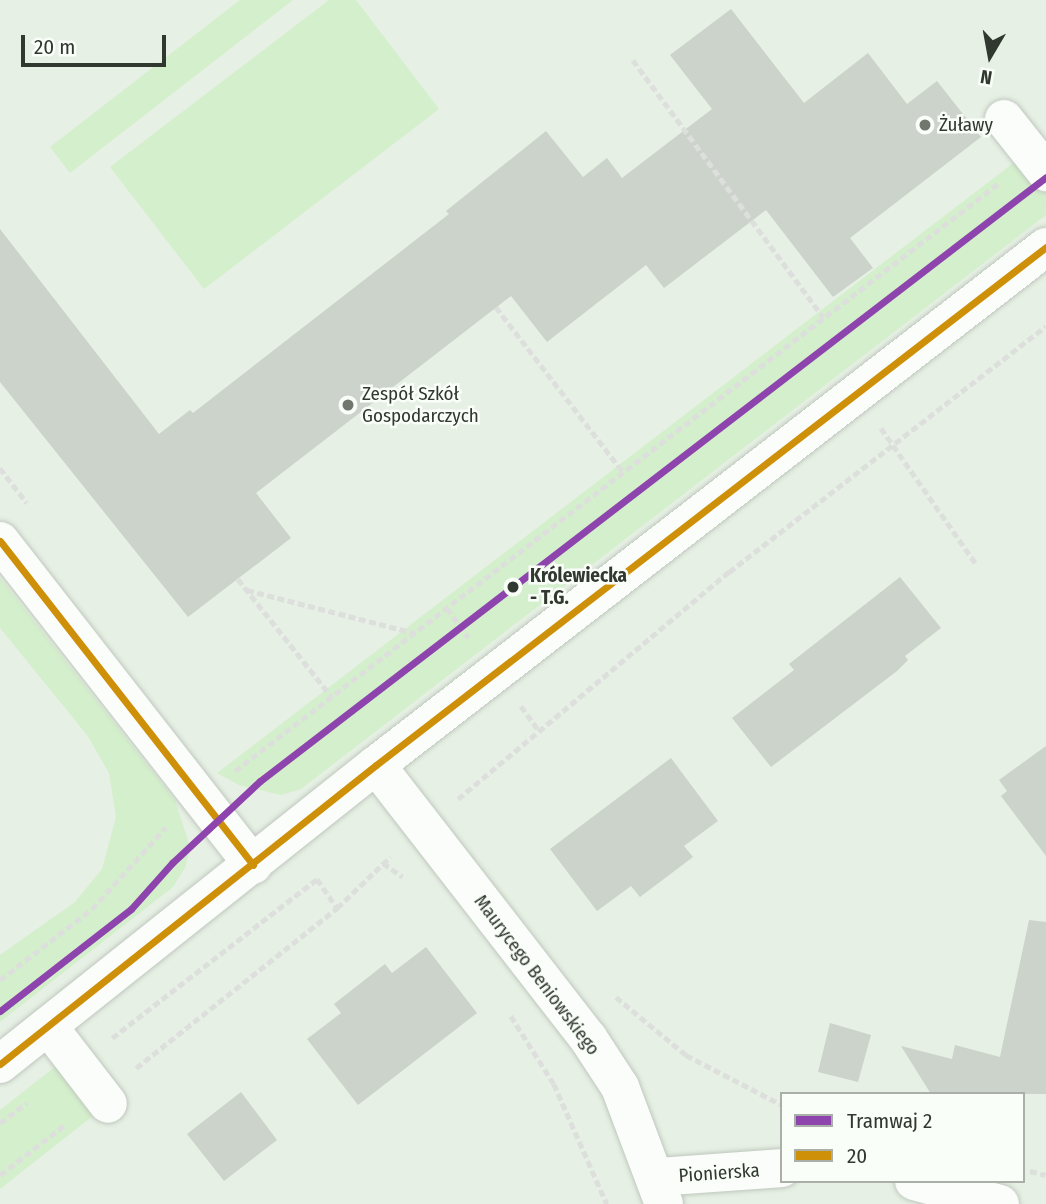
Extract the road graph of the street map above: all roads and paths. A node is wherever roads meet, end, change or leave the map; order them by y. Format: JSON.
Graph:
{"nodes":[{"id":1,"x":633,"y":60,"type":"dead end"},
{"id":2,"x":1004,"y":119,"type":"dead end"},
{"id":3,"x":1040,"y":164,"type":"edge"},
{"id":4,"x":1046,"y":247,"type":"edge"},
{"id":5,"x":852,"y":284,"type":"dead end"},
{"id":6,"x":857,"y":291,"type":"junction"},
{"id":7,"x":496,"y":307,"type":"dead end"},
{"id":8,"x":823,"y":317,"type":"junction"},
{"id":9,"x":1046,"y":326,"type":"edge"},
{"id":10,"x":856,"y":393,"type":"junction"},
{"id":11,"x":892,"y":445,"type":"junction"},
{"id":12,"x":623,"y":472,"type":"junction"},
{"id":13,"x":0,"y":541,"type":"edge"},
{"id":14,"x":977,"y":565,"type":"dead end"},
{"id":15,"x":238,"y":579,"type":"dead end"},
{"id":16,"x":247,"y":590,"type":"junction"},
{"id":17,"x":415,"y":633,"type":"junction"},
{"id":18,"x":332,"y":697,"type":"junction"},
{"id":19,"x":376,"y":765,"type":"junction"},
{"id":20,"x":200,"y":797,"type":"junction"},
{"id":21,"x":458,"y":799,"type":"junction"},
{"id":22,"x":466,"y":810,"type":"dead end"},
{"id":23,"x":422,"y":825,"type":"junction"},
{"id":24,"x":383,"y":863,"type":"junction"},
{"id":25,"x":253,"y":865,"type":"junction"},
{"id":26,"x":413,"y":888,"type":"dead end"},
{"id":27,"x":337,"y":908,"type":"junction"},
{"id":28,"x":0,"y":980,"type":"edge"},
{"id":29,"x":610,"y":990,"type":"dead end"},
{"id":30,"x":509,"y":1014,"type":"dead end"},
{"id":31,"x":48,"y":1026,"type":"junction"},
{"id":32,"x":0,"y":1064,"type":"edge"},
{"id":33,"x":77,"y":1064,"type":"junction"},
{"id":34,"x":105,"y":1100,"type":"junction"},
{"id":35,"x":780,"y":1104,"type":"edge"},
{"id":36,"x":0,"y":1123,"type":"edge"},
{"id":37,"x":780,"y":1168,"type":"edge"},
{"id":38,"x":0,"y":1175,"type":"edge"},
{"id":39,"x":921,"y":1183,"type":"edge"},
{"id":40,"x":660,"y":1191,"type":"edge"},
{"id":41,"x":607,"y":1204,"type":"edge"},
{"id":42,"x":1000,"y":1204,"type":"edge"}],
"edges":[{"from":1,"to":8,"type":"path"},
{"from":2,"to":3,"type":"main road"},
{"from":3,"to":6,"type":"path"},
{"from":4,"to":10,"type":"main road"},
{"from":5,"to":6,"type":"path"},
{"from":6,"to":8,"type":"path"},
{"from":7,"to":12,"type":"path"},
{"from":8,"to":12,"type":"path"},
{"from":9,"to":11,"type":"path"},
{"from":10,"to":11,"type":"path"},
{"from":10,"to":19,"type":"main road"},
{"from":11,"to":14,"type":"path"},
{"from":11,"to":21,"type":"path"},
{"from":12,"to":17,"type":"path"},
{"from":13,"to":20,"type":"main road"},
{"from":15,"to":16,"type":"path"},
{"from":16,"to":17,"type":"path"},
{"from":16,"to":18,"type":"path"},
{"from":17,"to":18,"type":"path"},
{"from":18,"to":20,"type":"path"},
{"from":19,"to":23,"type":"main road","name":"Maurycego Beniowskiego"},
{"from":19,"to":25,"type":"main road"},
{"from":20,"to":25,"type":"main road"},
{"from":20,"to":28,"type":"path"},
{"from":21,"to":22,"type":"path"},
{"from":21,"to":23,"type":"path"},
{"from":23,"to":24,"type":"path"},
{"from":23,"to":40,"type":"main road","name":"Maurycego Beniowskiego"},
{"from":24,"to":26,"type":"path"},
{"from":24,"to":27,"type":"path"},
{"from":25,"to":31,"type":"main road"},
{"from":27,"to":33,"type":"path"},
{"from":27,"to":34,"type":"path"},
{"from":29,"to":35,"type":"path"},
{"from":30,"to":41,"type":"path"},
{"from":31,"to":32,"type":"main road"},
{"from":31,"to":33,"type":"main road"},
{"from":33,"to":34,"type":"main road"},
{"from":33,"to":36,"type":"path"},
{"from":34,"to":38,"type":"path"},
{"from":37,"to":40,"type":"main road","name":"Pionierska"},
{"from":39,"to":42,"type":"main road"}]}
